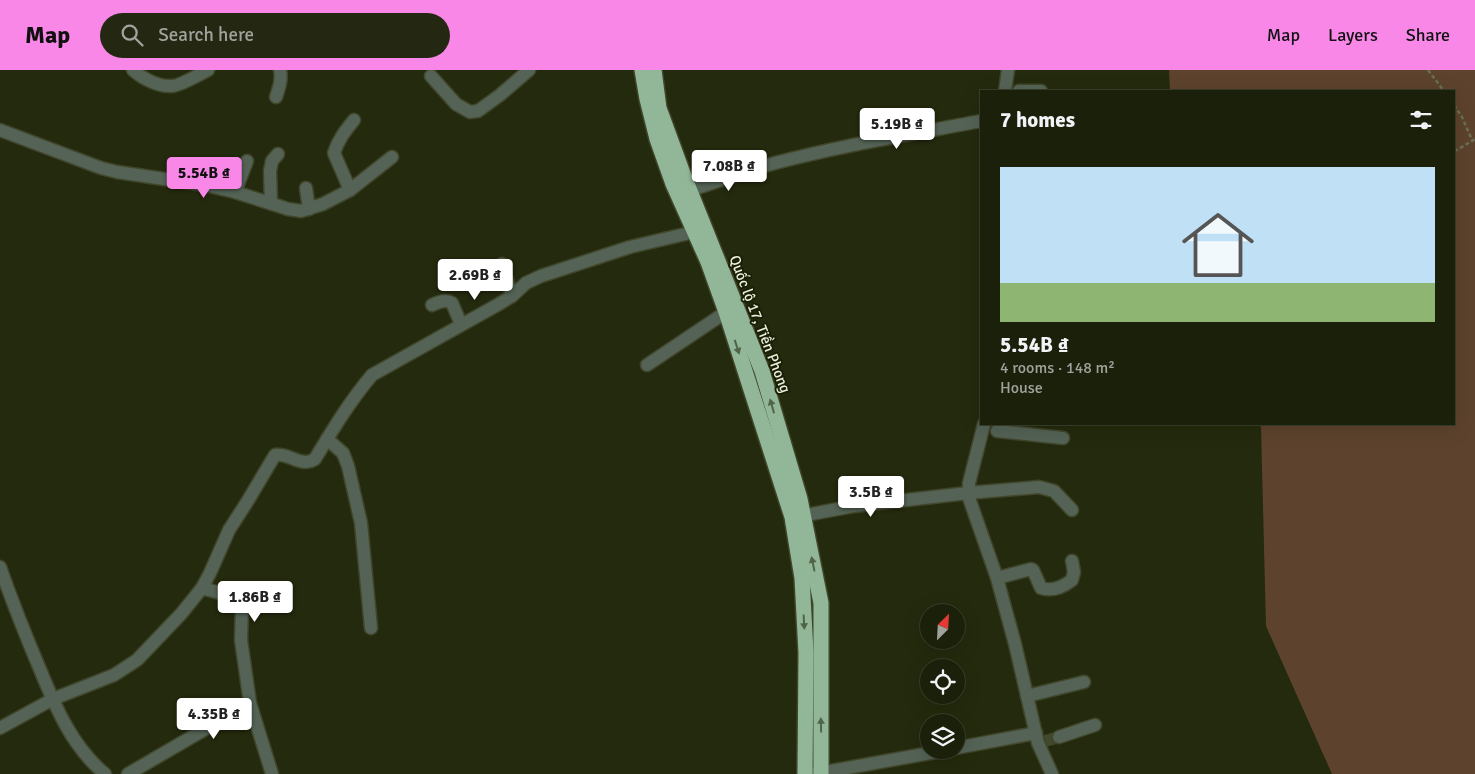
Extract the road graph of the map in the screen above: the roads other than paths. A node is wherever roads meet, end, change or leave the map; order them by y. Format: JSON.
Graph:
{"nodes":[{"id":1,"x":133,"y":70,"type":"edge"},
{"id":2,"x":208,"y":70,"type":"edge"},
{"id":3,"x":280,"y":70,"type":"edge"},
{"id":4,"x":529,"y":70,"type":"edge"},
{"id":5,"x":642,"y":70,"type":"edge"},
{"id":6,"x":654,"y":70,"type":"edge"},
{"id":7,"x":1008,"y":70,"type":"edge"},
{"id":8,"x":432,"y":76,"type":"dead end"},
{"id":9,"x":1005,"y":90,"type":"edge"},
{"id":10,"x":276,"y":97,"type":"dead end"},
{"id":11,"x":354,"y":120,"type":"dead end"},
{"id":12,"x":980,"y":121,"type":"edge"},
{"id":13,"x":0,"y":130,"type":"edge"},
{"id":14,"x":278,"y":154,"type":"dead end"},
{"id":15,"x":392,"y":157,"type":"dead end"},
{"id":16,"x":247,"y":161,"type":"dead end"},
{"id":17,"x":306,"y":188,"type":"dead end"},
{"id":18,"x":350,"y":190,"type":"junction"},
{"id":19,"x":235,"y":192,"type":"junction"},
{"id":20,"x":684,"y":193,"type":"junction"},
{"id":21,"x":270,"y":203,"type":"junction"},
{"id":22,"x":309,"y":209,"type":"junction"},
{"id":23,"x":694,"y":232,"type":"junction"},
{"id":24,"x":502,"y":264,"type":"dead end"},
{"id":25,"x":512,"y":296,"type":"junction"},
{"id":26,"x":432,"y":305,"type":"dead end"},
{"id":27,"x":726,"y":312,"type":"junction"},
{"id":28,"x":461,"y":324,"type":"junction"},
{"id":29,"x":647,"y":365,"type":"dead end"},
{"id":30,"x":988,"y":428,"type":"edge"},
{"id":31,"x":1063,"y":438,"type":"dead end"},
{"id":32,"x":327,"y":439,"type":"junction"},
{"id":33,"x":968,"y":493,"type":"junction"},
{"id":34,"x":1072,"y":510,"type":"dead end"},
{"id":35,"x":798,"y":516,"type":"junction"},
{"id":36,"x":1072,"y":561,"type":"dead end"},
{"id":37,"x":0,"y":567,"type":"edge"},
{"id":38,"x":997,"y":578,"type":"junction"},
{"id":39,"x":202,"y":588,"type":"junction"},
{"id":40,"x":371,"y":628,"type":"dead end"},
{"id":41,"x":1084,"y":682,"type":"dead end"},
{"id":42,"x":1027,"y":696,"type":"junction"},
{"id":43,"x":53,"y":699,"type":"junction"},
{"id":44,"x":250,"y":703,"type":"junction"},
{"id":45,"x":1095,"y":725,"type":"dead end"},
{"id":46,"x":0,"y":728,"type":"edge"},
{"id":47,"x":1059,"y":736,"type":"tunnel mouth"},
{"id":48,"x":1040,"y":739,"type":"junction"},
{"id":49,"x":965,"y":748,"type":"edge"},
{"id":50,"x":920,"y":755,"type":"edge"},
{"id":51,"x":105,"y":774,"type":"edge"},
{"id":52,"x":128,"y":774,"type":"edge"},
{"id":53,"x":272,"y":774,"type":"edge"},
{"id":54,"x":805,"y":774,"type":"edge"},
{"id":55,"x":819,"y":774,"type":"edge"},
{"id":56,"x":1052,"y":774,"type":"edge"}],
"edges":[{"from":1,"to":2,"type":"street"},
{"from":3,"to":10,"type":"street"},
{"from":4,"to":8,"type":"street"},
{"from":5,"to":20,"type":"highway","name":"Quốc lộ 17, Tiền Phong"},
{"from":6,"to":20,"type":"highway","name":"Quốc lộ 17, Tiền Phong"},
{"from":7,"to":9,"type":"street"},
{"from":11,"to":18,"type":"street"},
{"from":12,"to":20,"type":"street"},
{"from":13,"to":19,"type":"street"},
{"from":14,"to":21,"type":"street"},
{"from":15,"to":18,"type":"street"},
{"from":16,"to":19,"type":"street"},
{"from":17,"to":22,"type":"street"},
{"from":18,"to":22,"type":"street"},
{"from":19,"to":21,"type":"street"},
{"from":20,"to":23,"type":"highway","name":"Quốc lộ 17, Tiền Phong"},
{"from":35,"to":20,"type":"highway","name":"Quốc lộ 17, Tiền Phong","one_way":true},
{"from":21,"to":22,"type":"street"},
{"from":23,"to":25,"type":"street"},
{"from":23,"to":27,"type":"highway","name":"Quốc lộ 17, Tiền Phong"},
{"from":24,"to":25,"type":"street"},
{"from":25,"to":28,"type":"street"},
{"from":26,"to":28,"type":"street"},
{"from":27,"to":29,"type":"street"},
{"from":27,"to":35,"type":"highway","name":"Quốc lộ 17, Tiền Phong","one_way":true},
{"from":28,"to":32,"type":"street"},
{"from":30,"to":31,"type":"street"},
{"from":30,"to":33,"type":"street"},
{"from":32,"to":39,"type":"street"},
{"from":32,"to":40,"type":"street"},
{"from":33,"to":34,"type":"street"},
{"from":33,"to":35,"type":"street"},
{"from":33,"to":38,"type":"street"},
{"from":35,"to":54,"type":"highway","name":"Quốc lộ 17, Tiền Phong","one_way":true},
{"from":55,"to":35,"type":"highway","name":"Quốc lộ 17, Tiền Phong","one_way":true},
{"from":36,"to":38,"type":"street"},
{"from":37,"to":43,"type":"street"},
{"from":38,"to":42,"type":"street"},
{"from":39,"to":43,"type":"street"},
{"from":39,"to":44,"type":"street"},
{"from":41,"to":42,"type":"street"},
{"from":42,"to":48,"type":"street"},
{"from":43,"to":46,"type":"street"},
{"from":43,"to":51,"type":"street"},
{"from":44,"to":52,"type":"street"},
{"from":44,"to":53,"type":"street"},
{"from":45,"to":47,"type":"street"},
{"from":48,"to":49,"type":"street"},
{"from":48,"to":56,"type":"street"},
{"from":50,"to":55,"type":"street"}]}
